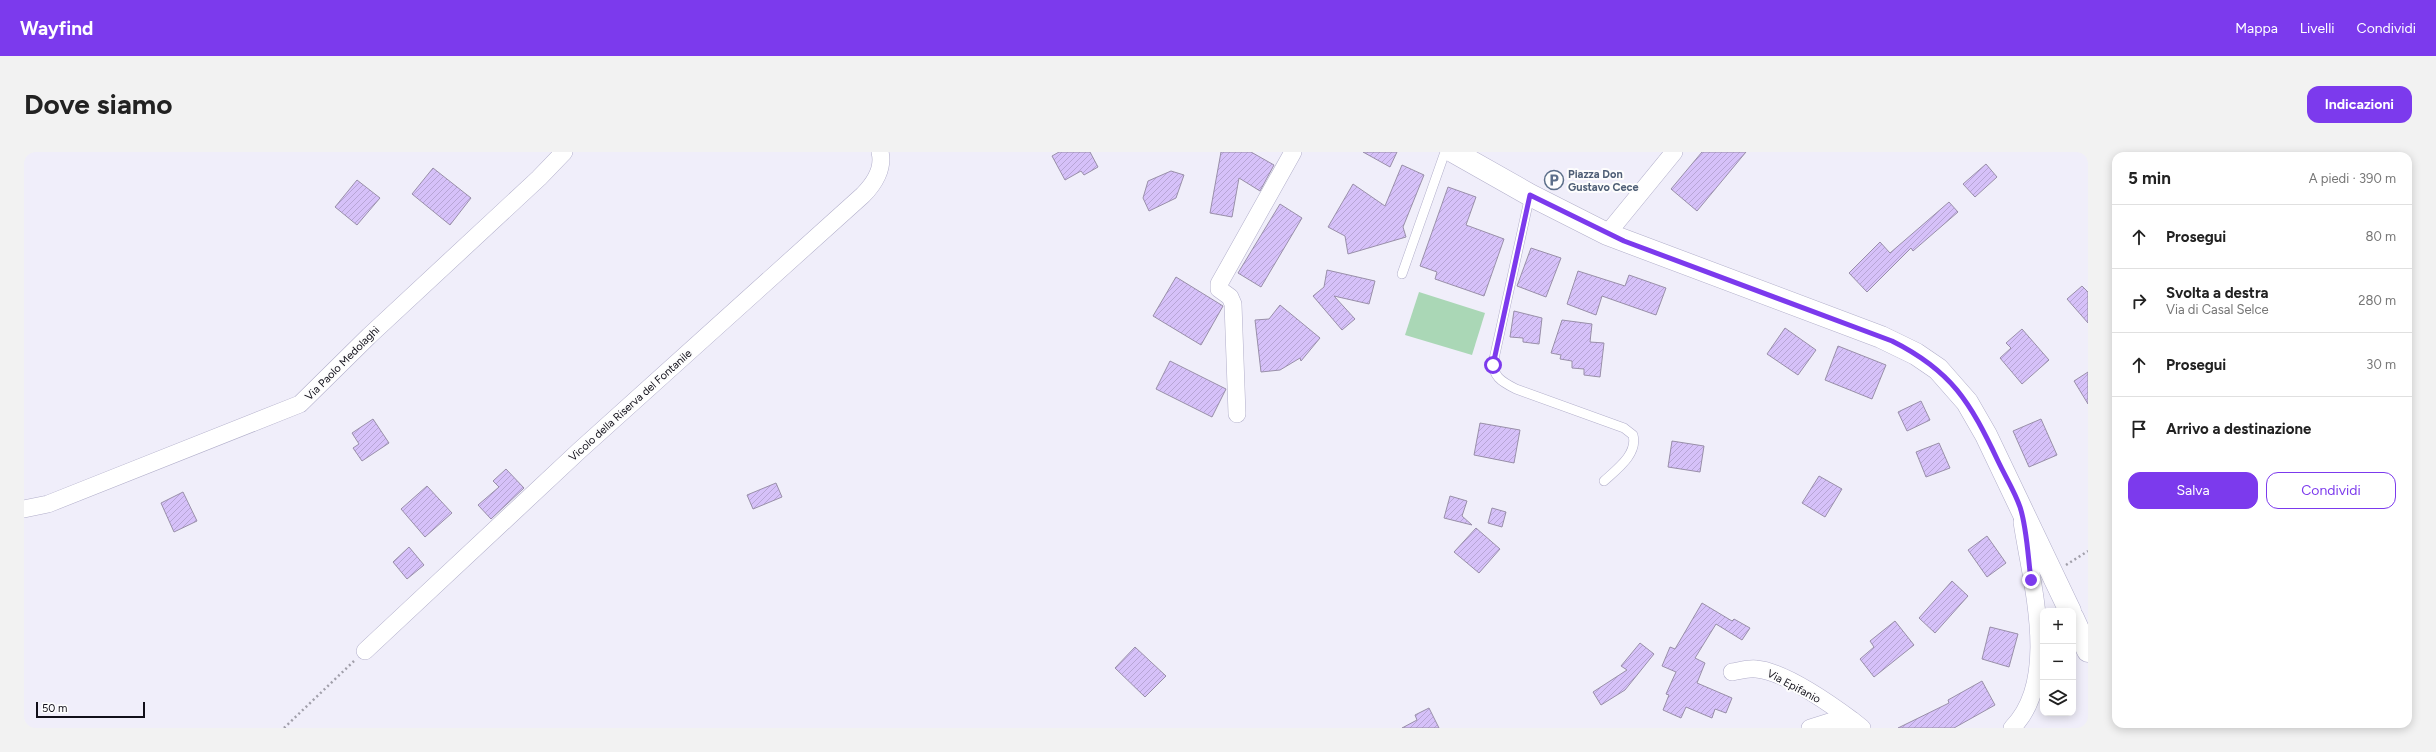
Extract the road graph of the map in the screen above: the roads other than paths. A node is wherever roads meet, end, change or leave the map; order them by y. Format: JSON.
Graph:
{"nodes":[{"id":1,"x":564,"y":152,"type":"edge"},
{"id":2,"x":880,"y":152,"type":"edge"},
{"id":3,"x":1293,"y":152,"type":"edge"},
{"id":4,"x":1445,"y":152,"type":"edge"},
{"id":5,"x":1454,"y":152,"type":"edge"},
{"id":6,"x":1674,"y":152,"type":"edge"},
{"id":7,"x":1530,"y":195,"type":"junction"},
{"id":8,"x":1607,"y":234,"type":"junction"},
{"id":9,"x":1402,"y":274,"type":"dead end"},
{"id":10,"x":1237,"y":414,"type":"dead end"},
{"id":11,"x":1604,"y":481,"type":"dead end"},
{"id":12,"x":2020,"y":508,"type":"junction"},
{"id":13,"x":24,"y":509,"type":"edge"},
{"id":14,"x":2069,"y":608,"type":"edge"},
{"id":15,"x":2076,"y":625,"type":"edge"},
{"id":16,"x":364,"y":651,"type":"road end"},
{"id":17,"x":2088,"y":651,"type":"edge"},
{"id":18,"x":1732,"y":672,"type":"dead end"},
{"id":19,"x":1857,"y":724,"type":"edge"},
{"id":20,"x":1810,"y":728,"type":"edge"},
{"id":21,"x":2012,"y":728,"type":"edge"}],
"edges":[{"from":1,"to":13,"type":"street","name":"Via Paolo Medolaghi"},
{"from":2,"to":16,"type":"street","name":"Vicolo della Riserva del Fontanile"},
{"from":3,"to":10,"type":"street"},
{"from":4,"to":9,"type":"lane"},
{"from":5,"to":7,"type":"main road"},
{"from":6,"to":8,"type":"street"},
{"from":7,"to":8,"type":"main road"},
{"from":7,"to":11,"type":"lane"},
{"from":8,"to":12,"type":"main road"},
{"from":12,"to":14,"type":"main road"},
{"from":12,"to":21,"type":"street"},
{"from":15,"to":17,"type":"main road"},
{"from":18,"to":19,"type":"street","name":"Via Epifanio"},
{"from":19,"to":20,"type":"street"}]}
